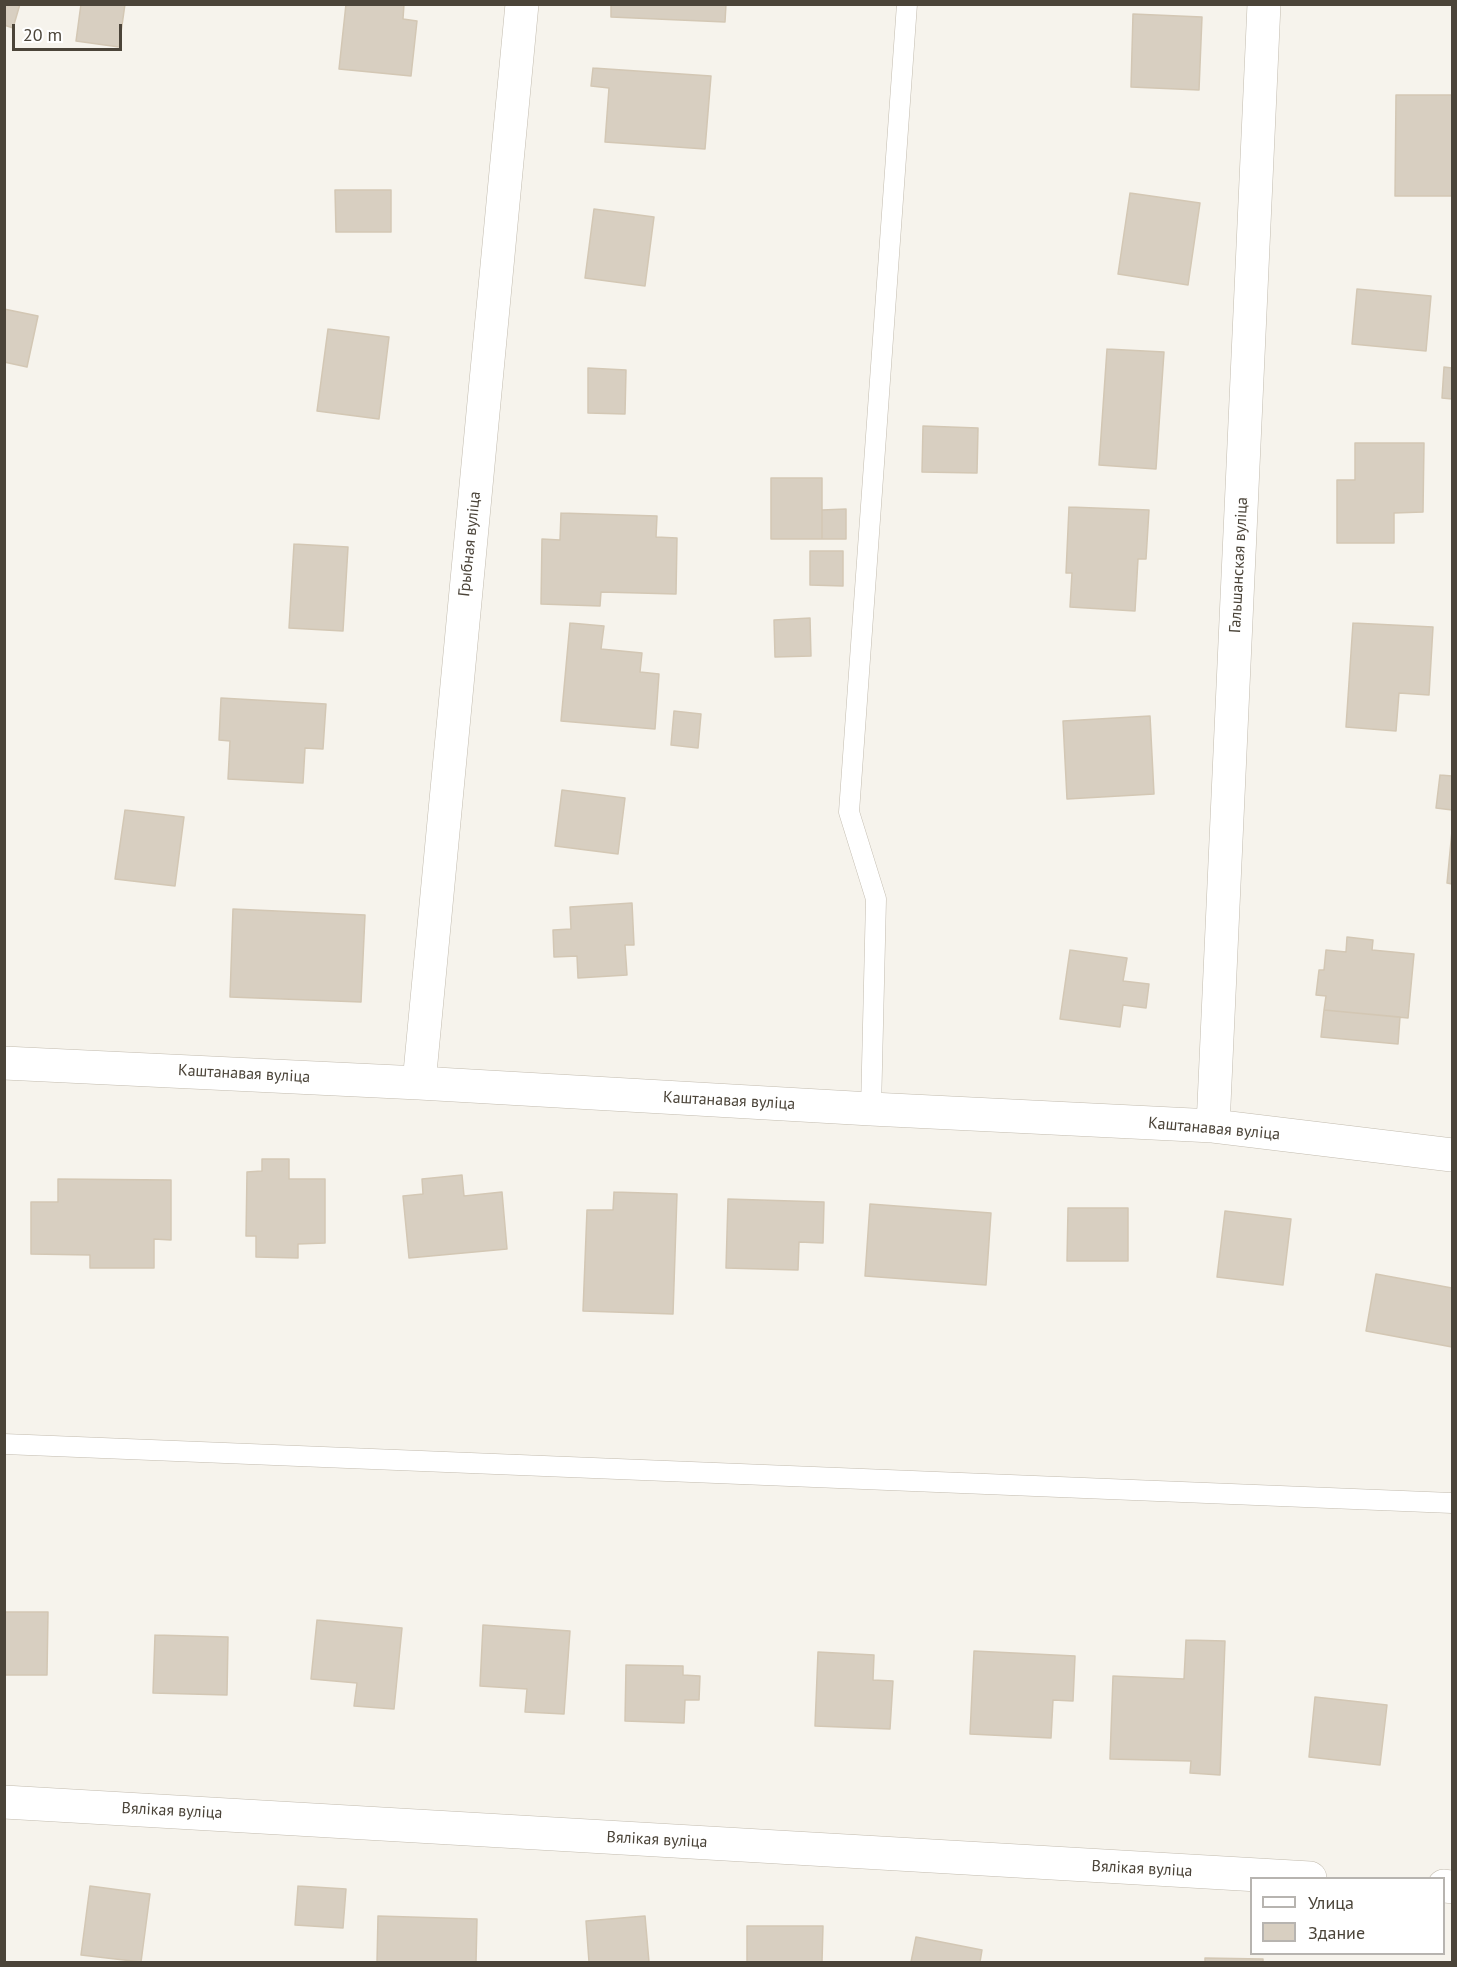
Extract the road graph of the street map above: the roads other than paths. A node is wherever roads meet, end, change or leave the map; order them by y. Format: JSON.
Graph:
{"nodes":[{"id":1,"x":522,"y":4,"type":"edge"},
{"id":2,"x":907,"y":4,"type":"edge"},
{"id":3,"x":1264,"y":4,"type":"edge"},
{"id":4,"x":4,"y":1064,"type":"edge"},
{"id":5,"x":418,"y":1083,"type":"junction"},
{"id":6,"x":871,"y":1109,"type":"junction"},
{"id":7,"x":1213,"y":1126,"type":"junction"},
{"id":8,"x":1452,"y":1155,"type":"edge"},
{"id":9,"x":4,"y":1444,"type":"edge"},
{"id":10,"x":1452,"y":1503,"type":"edge"},
{"id":11,"x":4,"y":1802,"type":"edge"},
{"id":12,"x":1293,"y":1877,"type":"edge"}],
"edges":[{"from":1,"to":5,"type":"street","name":"Грыбная вуліца"},
{"from":2,"to":6,"type":"lane"},
{"from":3,"to":7,"type":"street","name":"Гальшанская вуліца"},
{"from":4,"to":5,"type":"street","name":"Каштанавая вуліца"},
{"from":5,"to":6,"type":"street","name":"Каштанавая вуліца"},
{"from":6,"to":7,"type":"street","name":"Каштанавая вуліца"},
{"from":7,"to":8,"type":"street","name":"Каштанавая вуліца"},
{"from":9,"to":10,"type":"lane"},
{"from":11,"to":12,"type":"street","name":"Вялікая вуліца"}]}
